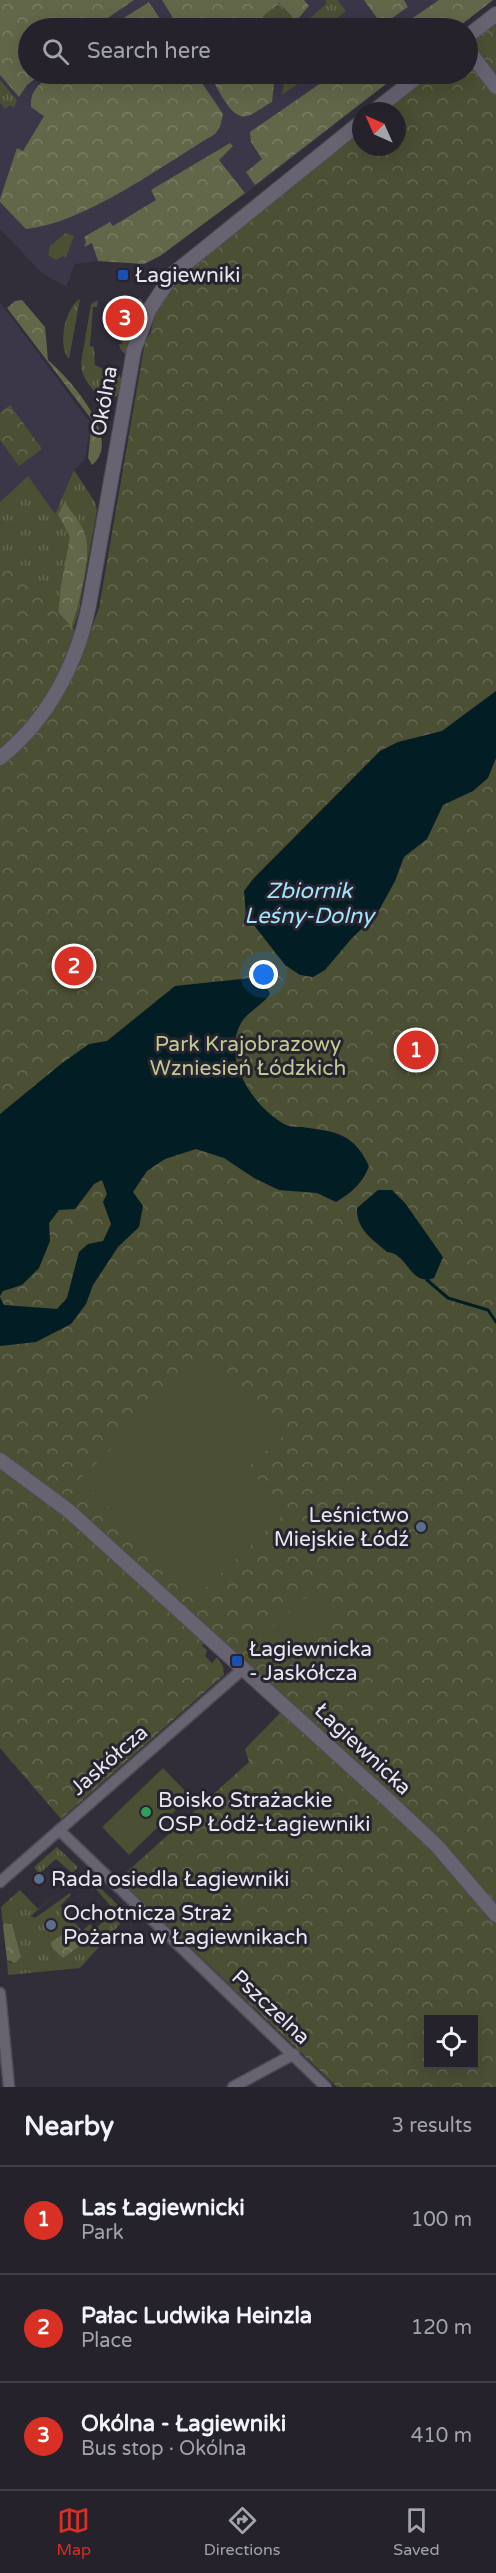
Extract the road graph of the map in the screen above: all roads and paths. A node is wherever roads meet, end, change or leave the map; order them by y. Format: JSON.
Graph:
{"nodes":[{"id":1,"x":496,"y":14,"type":"edge"},
{"id":2,"x":478,"y":28,"type":"edge"},
{"id":3,"x":478,"y":63,"type":"edge"},
{"id":4,"x":408,"y":84,"type":"edge"},
{"id":5,"x":496,"y":87,"type":"edge"},
{"id":6,"x":385,"y":102,"type":"edge"},
{"id":7,"x":352,"y":129,"type":"edge"},
{"id":8,"x":0,"y":758,"type":"edge"},
{"id":9,"x":0,"y":1460,"type":"edge"},
{"id":10,"x":244,"y":1668,"type":"junction"},
{"id":11,"x":59,"y":1830,"type":"junction"},
{"id":12,"x":0,"y":1882,"type":"edge"},
{"id":13,"x":496,"y":1915,"type":"edge"},
{"id":14,"x":0,"y":1993,"type":"edge"},
{"id":15,"x":294,"y":2054,"type":"junction"},
{"id":16,"x":9,"y":2087,"type":"edge"},
{"id":17,"x":233,"y":2087,"type":"edge"},
{"id":18,"x":326,"y":2087,"type":"edge"}],
"edges":[{"from":1,"to":2,"type":"street"},
{"from":3,"to":5,"type":"street"},
{"from":4,"to":6,"type":"street"},
{"from":7,"to":8,"type":"street","name":"Okólna"},
{"from":9,"to":10,"type":"street","name":"Łagiewnicka"},
{"from":10,"to":11,"type":"street","name":"Jaskółcza"},
{"from":10,"to":13,"type":"street","name":"Łagiewnicka"},
{"from":11,"to":12,"type":"street","name":"Jaskółcza"},
{"from":11,"to":15,"type":"street","name":"Pszczelna"},
{"from":14,"to":16,"type":"street"},
{"from":15,"to":17,"type":"street"},
{"from":15,"to":18,"type":"street","name":"Pszczelna"}]}
